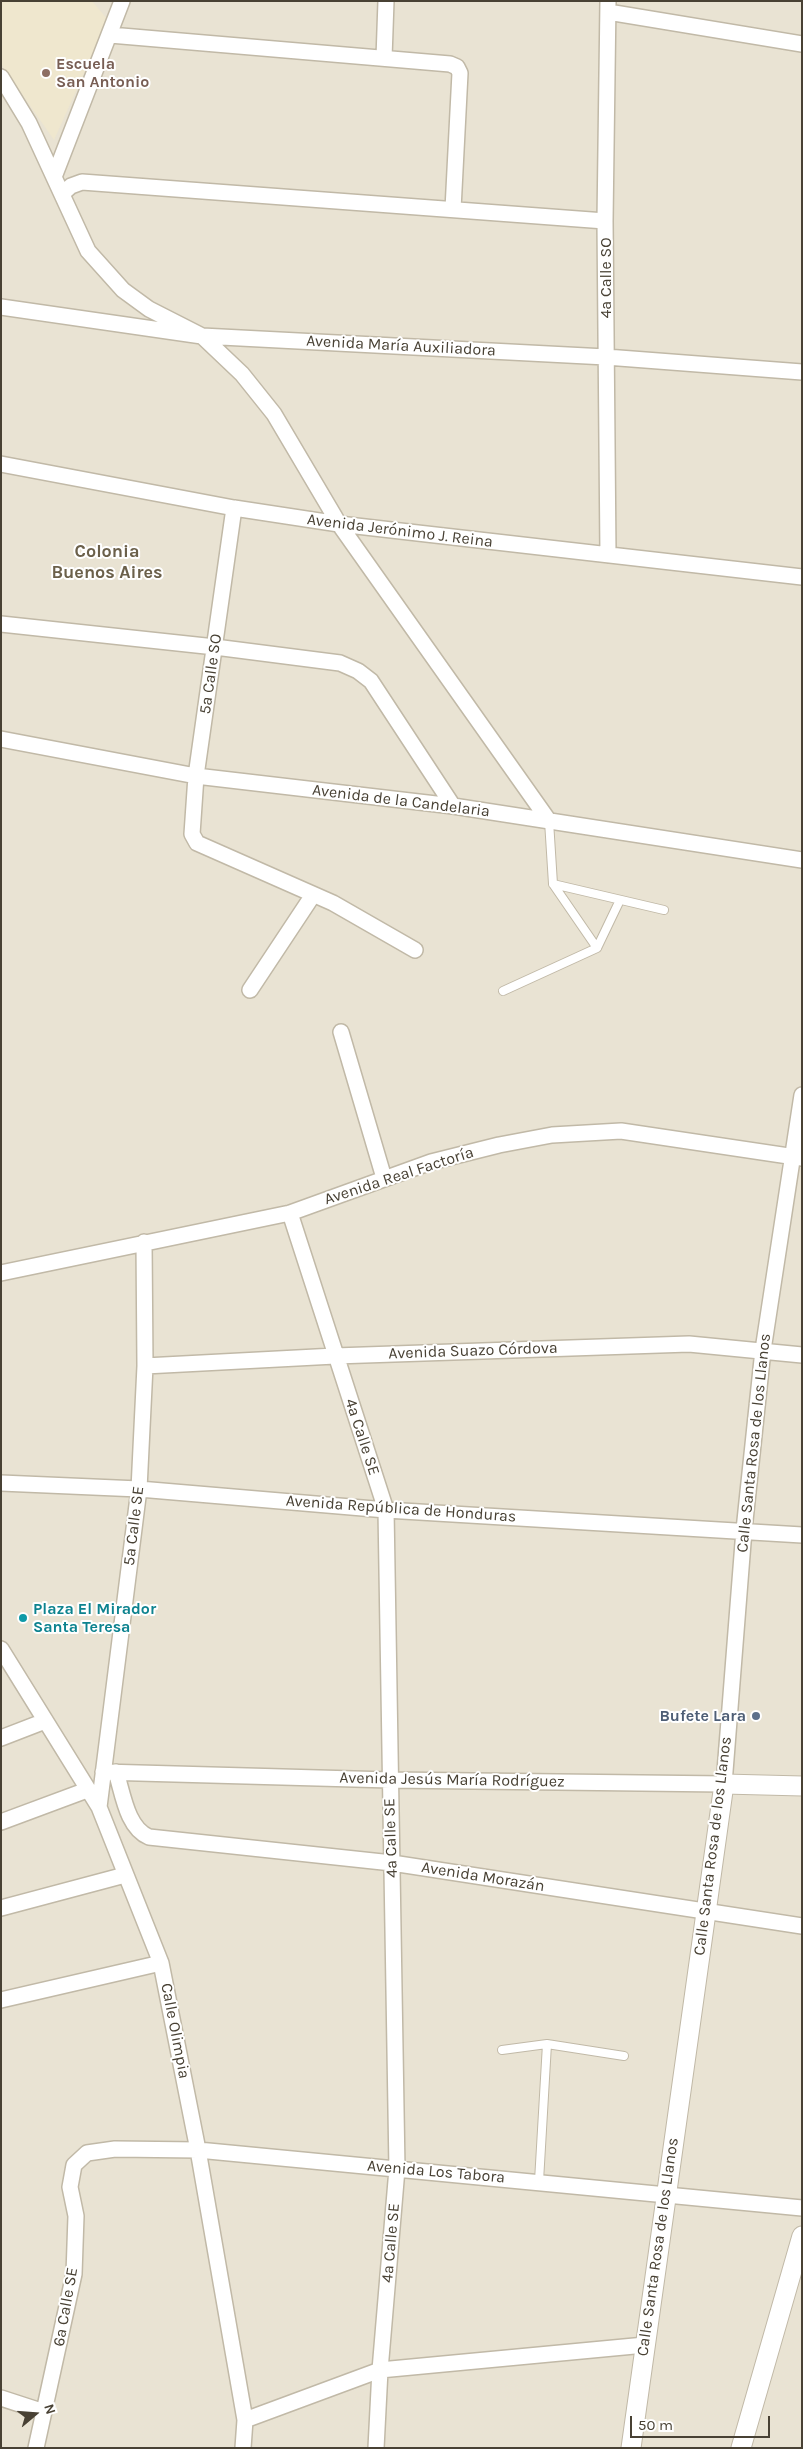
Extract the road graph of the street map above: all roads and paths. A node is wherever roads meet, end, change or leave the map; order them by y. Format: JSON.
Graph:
{"nodes":[{"id":1,"x":122,"y":1,"type":"edge"},
{"id":2,"x":386,"y":1,"type":"edge"},
{"id":3,"x":608,"y":7,"type":"edge"},
{"id":4,"x":110,"y":35,"type":"junction"},
{"id":5,"x":802,"y":44,"type":"edge"},
{"id":6,"x":384,"y":58,"type":"junction"},
{"id":7,"x":1,"y":78,"type":"edge"},
{"id":8,"x":54,"y":177,"type":"junction"},
{"id":9,"x":62,"y":194,"type":"junction"},
{"id":10,"x":453,"y":209,"type":"junction"},
{"id":11,"x":605,"y":221,"type":"junction"},
{"id":12,"x":1,"y":307,"type":"edge"},
{"id":13,"x":202,"y":336,"type":"junction"},
{"id":14,"x":606,"y":357,"type":"junction"},
{"id":15,"x":802,"y":372,"type":"edge"},
{"id":16,"x":1,"y":464,"type":"edge"},
{"id":17,"x":234,"y":508,"type":"junction"},
{"id":18,"x":338,"y":524,"type":"junction"},
{"id":19,"x":608,"y":555,"type":"junction"},
{"id":20,"x":802,"y":577,"type":"edge"},
{"id":21,"x":1,"y":624,"type":"edge"},
{"id":22,"x":215,"y":647,"type":"junction"},
{"id":23,"x":1,"y":740,"type":"edge"},
{"id":24,"x":196,"y":776,"type":"junction"},
{"id":25,"x":453,"y":806,"type":"junction"},
{"id":26,"x":550,"y":821,"type":"junction"},
{"id":27,"x":802,"y":860,"type":"edge"},
{"id":28,"x":553,"y":884,"type":"junction"},
{"id":29,"x":312,"y":894,"type":"junction"},
{"id":30,"x":620,"y":900,"type":"junction"},
{"id":31,"x":664,"y":910,"type":"dead end"},
{"id":32,"x":597,"y":948,"type":"junction"},
{"id":33,"x":415,"y":950,"type":"dead end"},
{"id":34,"x":250,"y":990,"type":"dead end"},
{"id":35,"x":503,"y":991,"type":"dead end"},
{"id":36,"x":341,"y":1032,"type":"dead end"},
{"id":37,"x":802,"y":1095,"type":"edge"},
{"id":38,"x":797,"y":1157,"type":"edge"},
{"id":39,"x":384,"y":1178,"type":"junction"},
{"id":40,"x":290,"y":1213,"type":"junction"},
{"id":41,"x":144,"y":1242,"type":"junction"},
{"id":42,"x":1,"y":1273,"type":"edge"},
{"id":43,"x":762,"y":1350,"type":"junction"},
{"id":44,"x":802,"y":1355,"type":"edge"},
{"id":45,"x":335,"y":1356,"type":"junction"},
{"id":46,"x":145,"y":1366,"type":"junction"},
{"id":47,"x":1,"y":1483,"type":"edge"},
{"id":48,"x":139,"y":1489,"type":"junction"},
{"id":49,"x":386,"y":1510,"type":"junction"},
{"id":50,"x":744,"y":1530,"type":"junction"},
{"id":51,"x":802,"y":1535,"type":"edge"},
{"id":52,"x":1,"y":1649,"type":"edge"},
{"id":53,"x":45,"y":1721,"type":"junction"},
{"id":54,"x":1,"y":1738,"type":"edge"},
{"id":55,"x":109,"y":1772,"type":"junction"},
{"id":56,"x":390,"y":1780,"type":"junction"},
{"id":57,"x":724,"y":1784,"type":"junction"},
{"id":58,"x":802,"y":1786,"type":"edge"},
{"id":59,"x":88,"y":1790,"type":"junction"},
{"id":60,"x":99,"y":1807,"type":"junction"},
{"id":61,"x":1,"y":1822,"type":"edge"},
{"id":62,"x":392,"y":1863,"type":"junction"},
{"id":63,"x":125,"y":1875,"type":"junction"},
{"id":64,"x":1,"y":1908,"type":"edge"},
{"id":65,"x":706,"y":1911,"type":"junction"},
{"id":66,"x":802,"y":1926,"type":"edge"},
{"id":67,"x":161,"y":1963,"type":"junction"},
{"id":68,"x":1,"y":2000,"type":"edge"},
{"id":69,"x":547,"y":2044,"type":"junction"},
{"id":70,"x":502,"y":2050,"type":"dead end"},
{"id":71,"x":624,"y":2056,"type":"dead end"},
{"id":72,"x":198,"y":2150,"type":"junction"},
{"id":73,"x":74,"y":2165,"type":"joint"},
{"id":74,"x":397,"y":2169,"type":"junction"},
{"id":75,"x":539,"y":2181,"type":"junction"},
{"id":76,"x":665,"y":2196,"type":"junction"},
{"id":77,"x":802,"y":2208,"type":"edge"},
{"id":78,"x":802,"y":2236,"type":"edge"},
{"id":79,"x":645,"y":2345,"type":"junction"},
{"id":80,"x":380,"y":2370,"type":"junction"},
{"id":81,"x":1,"y":2398,"type":"edge"},
{"id":82,"x":44,"y":2412,"type":"junction"},
{"id":83,"x":246,"y":2420,"type":"junction"},
{"id":84,"x":36,"y":2448,"type":"edge"},
{"id":85,"x":243,"y":2448,"type":"edge"},
{"id":86,"x":376,"y":2448,"type":"edge"},
{"id":87,"x":631,"y":2448,"type":"edge"},
{"id":88,"x":741,"y":2448,"type":"edge"}],
"edges":[{"from":1,"to":4,"type":"street"},
{"from":2,"to":6,"type":"street"},
{"from":3,"to":5,"type":"street"},
{"from":3,"to":11,"type":"street","name":"4a Calle SO"},
{"from":4,"to":6,"type":"street"},
{"from":4,"to":8,"type":"street"},
{"from":6,"to":10,"type":"street"},
{"from":7,"to":8,"type":"street"},
{"from":8,"to":9,"type":"street"},
{"from":9,"to":10,"type":"street"},
{"from":9,"to":13,"type":"street"},
{"from":10,"to":11,"type":"street"},
{"from":11,"to":14,"type":"street","name":"4a Calle SO"},
{"from":12,"to":13,"type":"street","name":"Avenida María Auxiliadora"},
{"from":13,"to":14,"type":"street","name":"Avenida María Auxiliadora"},
{"from":13,"to":18,"type":"street"},
{"from":14,"to":15,"type":"street","name":"Avenida María Auxiliadora"},
{"from":14,"to":19,"type":"street","name":"4a Calle SO"},
{"from":16,"to":17,"type":"street","name":"Avenida Jerónimo J. Reina"},
{"from":17,"to":18,"type":"street","name":"Avenida Jerónimo J. Reina"},
{"from":17,"to":22,"type":"street","name":"5a Calle SO"},
{"from":18,"to":19,"type":"street","name":"Avenida Jerónimo J. Reina"},
{"from":18,"to":26,"type":"street"},
{"from":19,"to":20,"type":"street","name":"Avenida Jerónimo J. Reina"},
{"from":21,"to":22,"type":"street"},
{"from":22,"to":24,"type":"street","name":"5a Calle SO"},
{"from":22,"to":25,"type":"street"},
{"from":23,"to":24,"type":"street","name":"Avenida de la Candelaria"},
{"from":24,"to":25,"type":"street","name":"Avenida de la Candelaria"},
{"from":24,"to":29,"type":"street","name":"5a Calle SO"},
{"from":25,"to":26,"type":"street","name":"Avenida de la Candelaria"},
{"from":26,"to":27,"type":"street","name":"Avenida de la Candelaria"},
{"from":26,"to":28,"type":"lane"},
{"from":28,"to":30,"type":"lane"},
{"from":28,"to":32,"type":"lane"},
{"from":29,"to":33,"type":"street"},
{"from":29,"to":34,"type":"street"},
{"from":30,"to":31,"type":"lane"},
{"from":30,"to":32,"type":"lane"},
{"from":32,"to":35,"type":"lane"},
{"from":36,"to":39,"type":"street"},
{"from":37,"to":38,"type":"street","name":"Calle Santa Rosa de los Llanos"},
{"from":38,"to":39,"type":"street","name":"Avenida Real Factoría"},
{"from":38,"to":43,"type":"street","name":"Calle Santa Rosa de los Llanos"},
{"from":39,"to":40,"type":"street","name":"Avenida Real Factoría"},
{"from":40,"to":41,"type":"street","name":"Avenida Real Factoría"},
{"from":40,"to":45,"type":"street","name":"4a Calle SE"},
{"from":41,"to":42,"type":"street","name":"Avenida Real Factoría"},
{"from":41,"to":46,"type":"street","name":"5a Calle SE"},
{"from":43,"to":44,"type":"street","name":"Avenida Suazo Córdova"},
{"from":43,"to":45,"type":"street","name":"Avenida Suazo Córdova"},
{"from":43,"to":50,"type":"street","name":"Calle Santa Rosa de los Llanos"},
{"from":45,"to":46,"type":"street","name":"Avenida Suazo Córdova"},
{"from":45,"to":49,"type":"street","name":"4a Calle SE"},
{"from":46,"to":48,"type":"street","name":"5a Calle SE"},
{"from":47,"to":48,"type":"street","name":"Avenida República de Honduras"},
{"from":48,"to":49,"type":"street","name":"Avenida República de Honduras"},
{"from":48,"to":55,"type":"street","name":"5a Calle SE"},
{"from":49,"to":50,"type":"street","name":"Avenida República de Honduras"},
{"from":49,"to":56,"type":"street","name":"4a Calle SE"},
{"from":50,"to":51,"type":"street","name":"Avenida República de Honduras"},
{"from":50,"to":57,"type":"street","name":"Calle Santa Rosa de los Llanos"},
{"from":52,"to":53,"type":"street","name":"Calle Olimpia"},
{"from":53,"to":54,"type":"street"},
{"from":53,"to":59,"type":"street","name":"Calle Olimpia"},
{"from":55,"to":56,"type":"street","name":"Avenida Jesús María Rodríguez"},
{"from":55,"to":60,"type":"street","name":"5a Calle SE"},
{"from":55,"to":62,"type":"street","name":"Avenida Morazán"},
{"from":56,"to":57,"type":"street","name":"Avenida Jesús María Rodríguez"},
{"from":56,"to":62,"type":"street","name":"4a Calle SE"},
{"from":57,"to":58,"type":"street","name":"Avenida Jesús María Rodríguez"},
{"from":57,"to":65,"type":"street","name":"Calle Santa Rosa de los Llanos"},
{"from":59,"to":60,"type":"street","name":"Calle Olimpia"},
{"from":59,"to":61,"type":"street"},
{"from":60,"to":63,"type":"street","name":"Calle Olimpia"},
{"from":62,"to":65,"type":"street","name":"Avenida Morazán"},
{"from":62,"to":74,"type":"street","name":"4a Calle SE"},
{"from":63,"to":64,"type":"street"},
{"from":63,"to":67,"type":"street","name":"Calle Olimpia"},
{"from":65,"to":66,"type":"street","name":"Avenida Morazán"},
{"from":65,"to":76,"type":"street","name":"Calle Santa Rosa de los Llanos"},
{"from":67,"to":68,"type":"street"},
{"from":67,"to":72,"type":"street","name":"Calle Olimpia"},
{"from":69,"to":70,"type":"lane"},
{"from":69,"to":71,"type":"lane"},
{"from":69,"to":75,"type":"lane"},
{"from":72,"to":73,"type":"street","name":"Avenida Los Tabora"},
{"from":72,"to":74,"type":"street","name":"Avenida Los Tabora"},
{"from":72,"to":83,"type":"street","name":"Calle Olimpia"},
{"from":73,"to":82,"type":"street","name":"6a Calle SE"},
{"from":74,"to":75,"type":"street","name":"Avenida Los Tabora"},
{"from":74,"to":80,"type":"street","name":"4a Calle SE"},
{"from":75,"to":76,"type":"street","name":"Avenida Los Tabora"},
{"from":76,"to":77,"type":"street","name":"Avenida Los Tabora"},
{"from":76,"to":79,"type":"street","name":"Calle Santa Rosa de los Llanos"},
{"from":78,"to":88,"type":"street"},
{"from":79,"to":80,"type":"street"},
{"from":79,"to":87,"type":"street","name":"Calle Santa Rosa de los Llanos"},
{"from":80,"to":83,"type":"street"},
{"from":80,"to":86,"type":"street","name":"4a Calle SE"},
{"from":81,"to":82,"type":"street"},
{"from":82,"to":84,"type":"street","name":"6a Calle SE"},
{"from":83,"to":85,"type":"street","name":"Calle Olimpia"}]}
